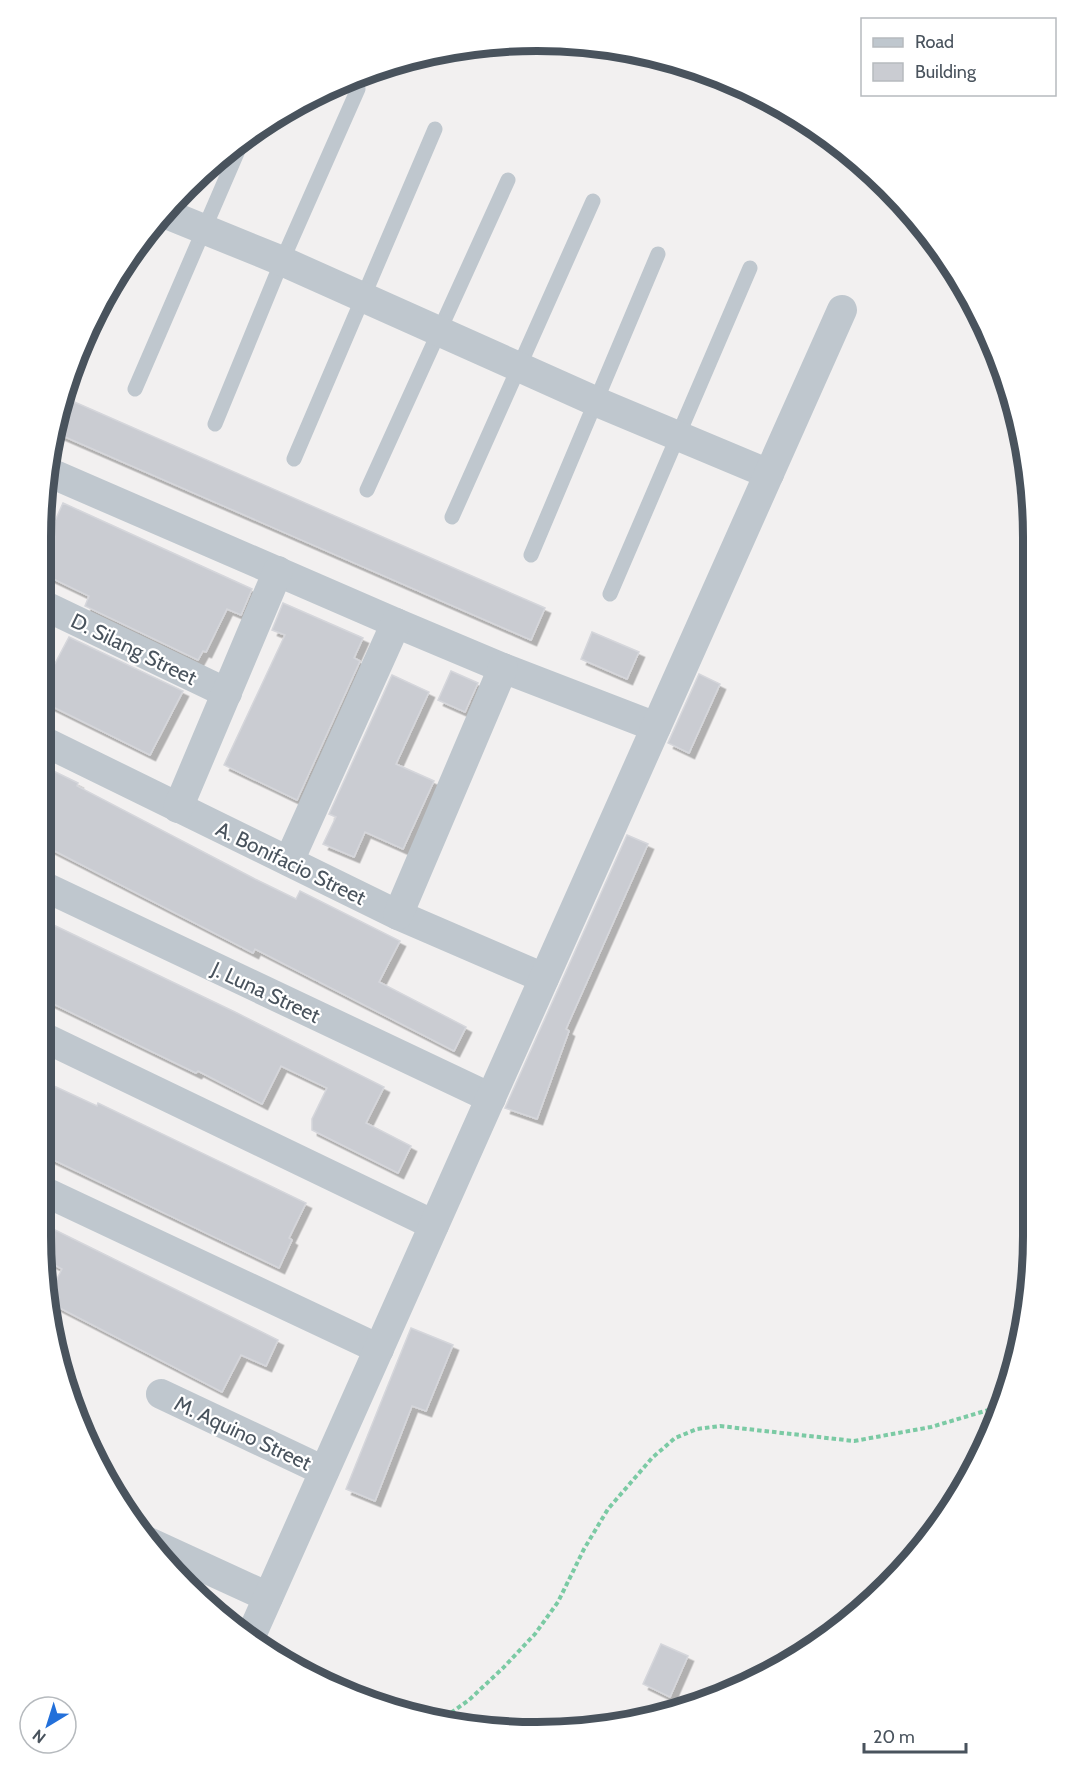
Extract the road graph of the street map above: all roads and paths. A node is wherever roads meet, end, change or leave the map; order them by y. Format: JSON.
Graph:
{"nodes":[{"id":1,"x":358,"y":89,"type":"dead end"},
{"id":2,"x":435,"y":129,"type":"dead end"},
{"id":3,"x":236,"y":156,"type":"edge"},
{"id":4,"x":508,"y":180,"type":"dead end"},
{"id":5,"x":593,"y":201,"type":"dead end"},
{"id":6,"x":172,"y":216,"type":"edge"},
{"id":7,"x":203,"y":229,"type":"junction"},
{"id":8,"x":658,"y":254,"type":"dead end"},
{"id":9,"x":282,"y":261,"type":"junction"},
{"id":10,"x":750,"y":268,"type":"dead end"},
{"id":11,"x":363,"y":298,"type":"junction"},
{"id":12,"x":842,"y":310,"type":"dead end"},
{"id":13,"x":440,"y":332,"type":"junction"},
{"id":14,"x":520,"y":368,"type":"junction"},
{"id":15,"x":135,"y":389,"type":"dead end"},
{"id":16,"x":597,"y":402,"type":"junction"},
{"id":17,"x":215,"y":424,"type":"dead end"},
{"id":18,"x":678,"y":437,"type":"junction"},
{"id":19,"x":294,"y":459,"type":"dead end"},
{"id":20,"x":769,"y":474,"type":"junction"},
{"id":21,"x":55,"y":475,"type":"edge"},
{"id":22,"x":367,"y":490,"type":"dead end"},
{"id":23,"x":452,"y":517,"type":"dead end"},
{"id":24,"x":531,"y":555,"type":"dead end"},
{"id":25,"x":278,"y":571,"type":"junction"},
{"id":26,"x":610,"y":594,"type":"dead end"},
{"id":27,"x":51,"y":609,"type":"edge"},
{"id":28,"x":396,"y":623,"type":"junction"},
{"id":29,"x":503,"y":668,"type":"junction"},
{"id":30,"x":227,"y":693,"type":"junction"},
{"id":31,"x":656,"y":728,"type":"junction"},
{"id":32,"x":51,"y":745,"type":"edge"},
{"id":33,"x":178,"y":808,"type":"junction"},
{"id":34,"x":289,"y":861,"type":"junction"},
{"id":35,"x":51,"y":890,"type":"edge"},
{"id":36,"x":398,"y":915,"type":"junction"},
{"id":37,"x":544,"y":978,"type":"junction"},
{"id":38,"x":51,"y":1041,"type":"edge"},
{"id":39,"x":491,"y":1098,"type":"junction"},
{"id":40,"x":51,"y":1195,"type":"edge"},
{"id":41,"x":434,"y":1225,"type":"junction"},
{"id":42,"x":379,"y":1349,"type":"junction"},
{"id":43,"x":161,"y":1394,"type":"dead end"},
{"id":44,"x":991,"y":1409,"type":"edge"},
{"id":45,"x":324,"y":1471,"type":"junction"},
{"id":46,"x":168,"y":1551,"type":"edge"},
{"id":47,"x":268,"y":1598,"type":"junction"},
{"id":48,"x":253,"y":1631,"type":"edge"},
{"id":49,"x":449,"y":1714,"type":"edge"}],
"edges":[{"from":1,"to":9,"type":"lane"},
{"from":2,"to":11,"type":"lane"},
{"from":3,"to":7,"type":"lane"},
{"from":4,"to":13,"type":"lane"},
{"from":5,"to":14,"type":"lane"},
{"from":6,"to":7,"type":"street"},
{"from":7,"to":9,"type":"street"},
{"from":7,"to":15,"type":"lane"},
{"from":8,"to":16,"type":"lane"},
{"from":9,"to":11,"type":"street"},
{"from":9,"to":17,"type":"lane"},
{"from":10,"to":18,"type":"lane"},
{"from":11,"to":13,"type":"street"},
{"from":11,"to":19,"type":"lane"},
{"from":12,"to":20,"type":"street"},
{"from":13,"to":14,"type":"street"},
{"from":13,"to":22,"type":"lane"},
{"from":14,"to":16,"type":"street"},
{"from":14,"to":23,"type":"lane"},
{"from":16,"to":18,"type":"street"},
{"from":16,"to":24,"type":"lane"},
{"from":18,"to":20,"type":"street"},
{"from":18,"to":26,"type":"lane"},
{"from":20,"to":31,"type":"street"},
{"from":21,"to":25,"type":"street"},
{"from":25,"to":28,"type":"street"},
{"from":25,"to":30,"type":"street"},
{"from":27,"to":30,"type":"street","name":"D. Silang Street"},
{"from":28,"to":29,"type":"street"},
{"from":28,"to":34,"type":"street"},
{"from":29,"to":31,"type":"street"},
{"from":29,"to":36,"type":"street"},
{"from":30,"to":33,"type":"street"},
{"from":31,"to":37,"type":"street"},
{"from":32,"to":33,"type":"street","name":"A. Bonifacio Street"},
{"from":33,"to":34,"type":"street","name":"A. Bonifacio Street"},
{"from":34,"to":36,"type":"street","name":"A. Bonifacio Street"},
{"from":35,"to":39,"type":"street","name":"J. Luna Street"},
{"from":36,"to":37,"type":"street","name":"A. Bonifacio Street"},
{"from":37,"to":39,"type":"street"},
{"from":38,"to":41,"type":"street"},
{"from":39,"to":41,"type":"street"},
{"from":40,"to":42,"type":"street"},
{"from":41,"to":42,"type":"street"},
{"from":42,"to":45,"type":"street"},
{"from":43,"to":45,"type":"street","name":"M. Aquino Street"},
{"from":44,"to":49,"type":"path"},
{"from":45,"to":47,"type":"street"},
{"from":46,"to":47,"type":"street"},
{"from":47,"to":48,"type":"street"}]}
